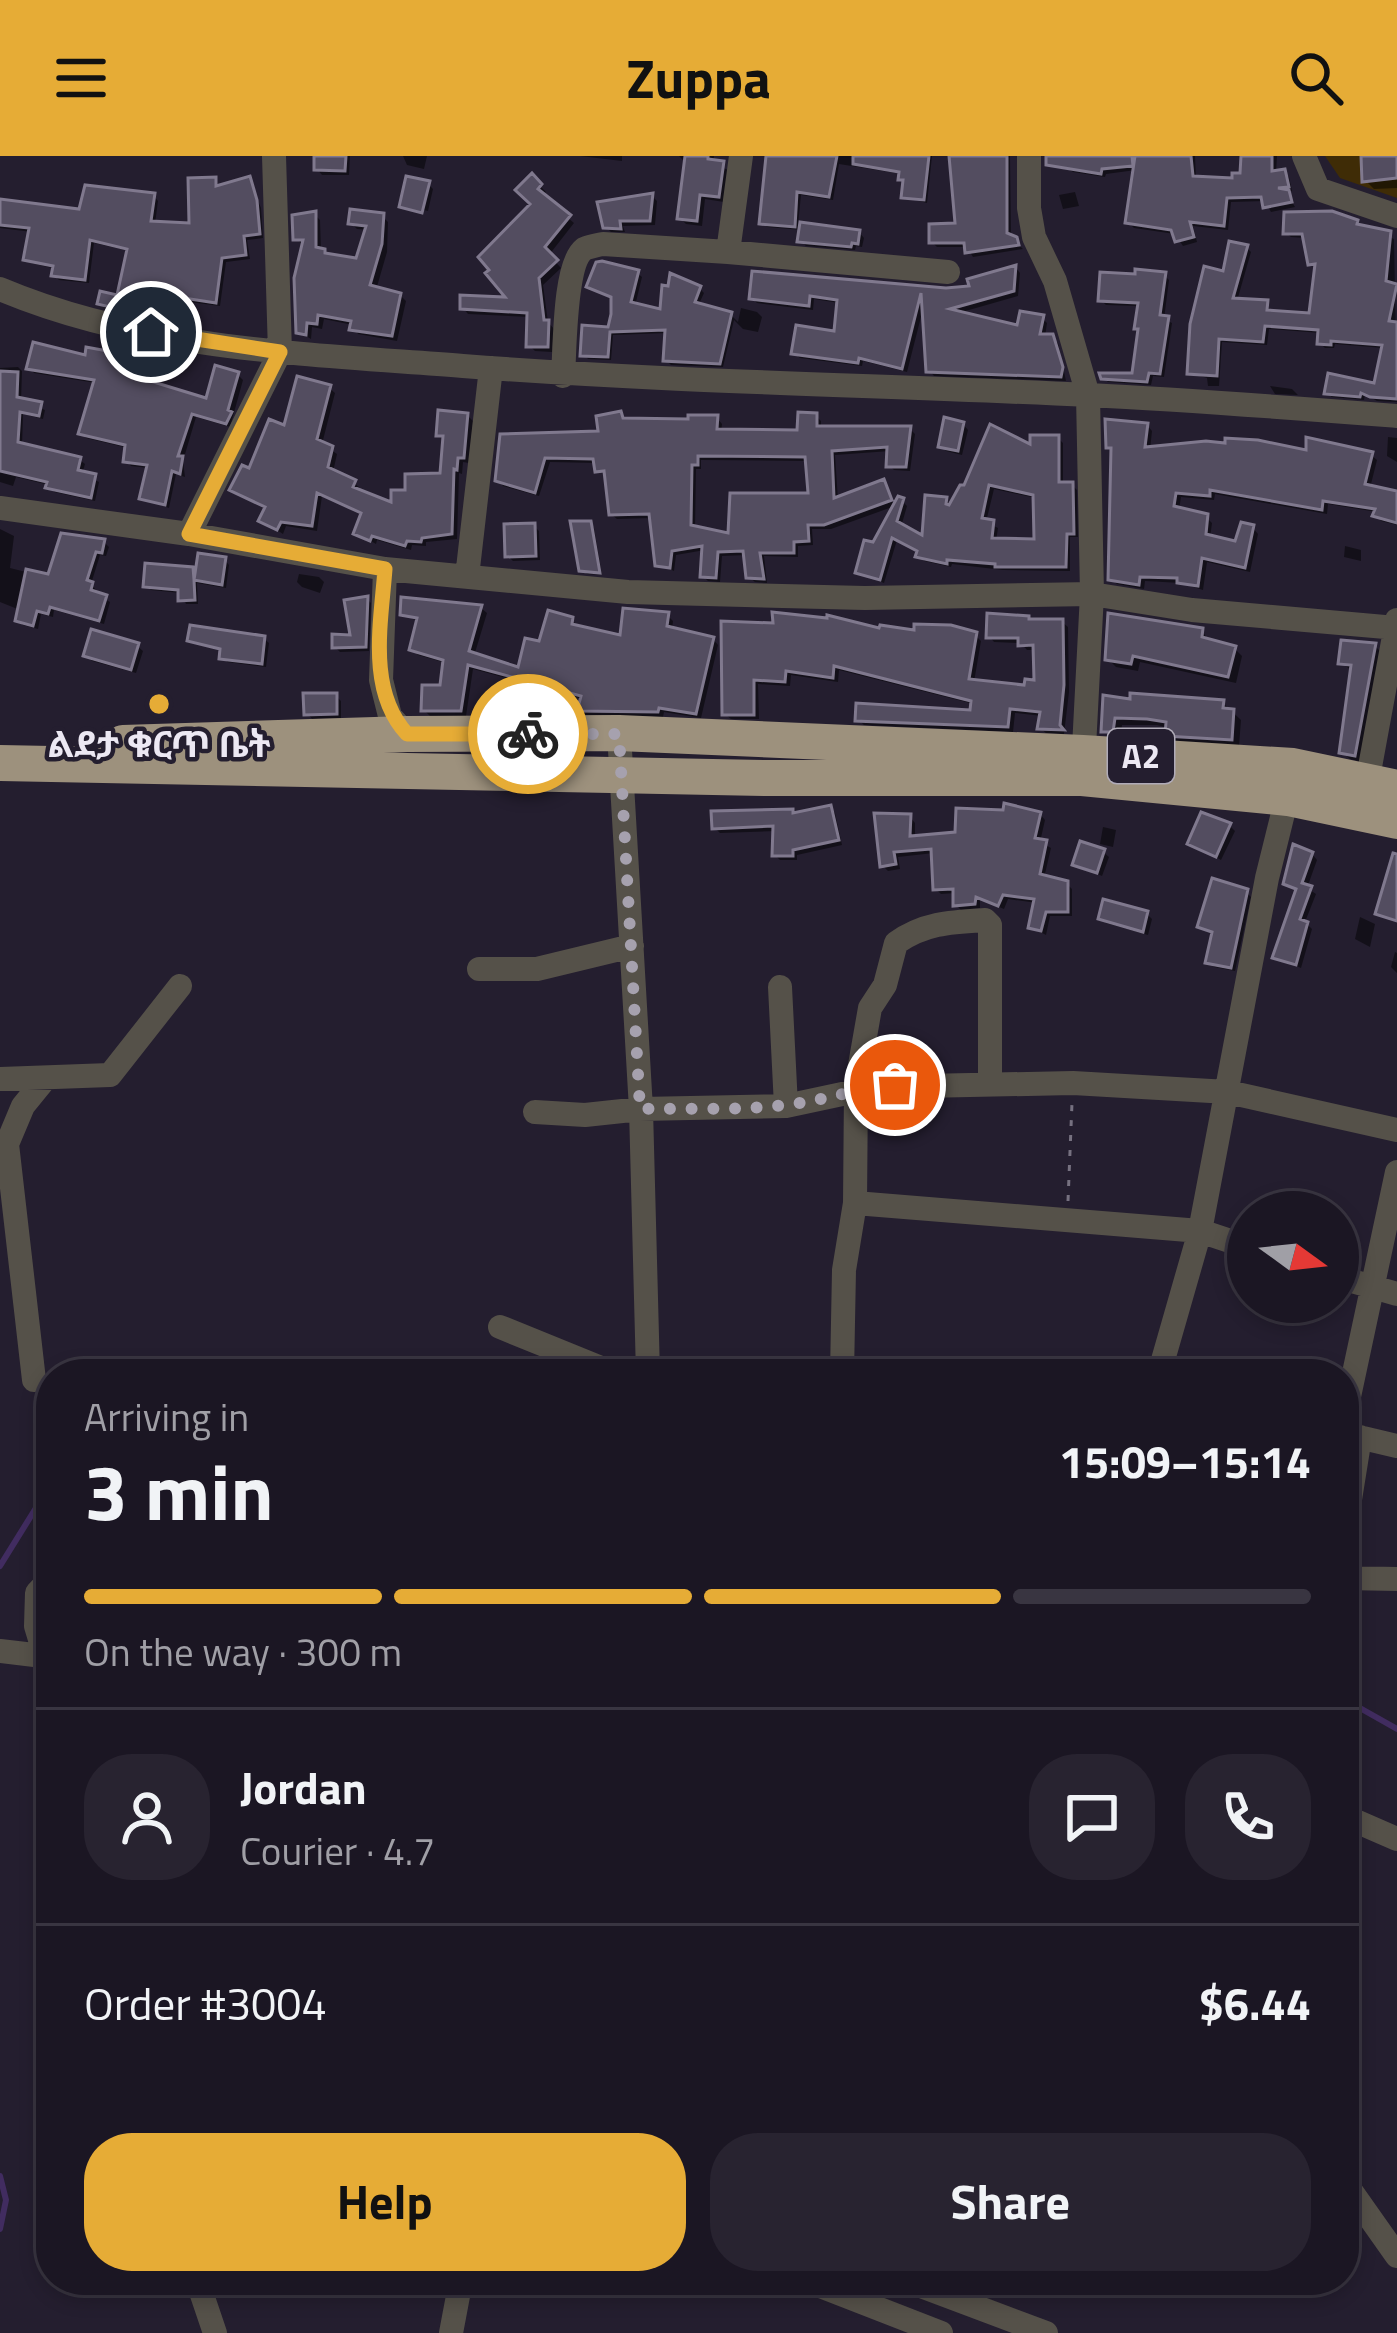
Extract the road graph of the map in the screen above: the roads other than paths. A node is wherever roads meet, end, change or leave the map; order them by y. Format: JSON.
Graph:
{"nodes":[{"id":1,"x":274,"y":156,"type":"edge"},
{"id":2,"x":741,"y":156,"type":"edge"},
{"id":3,"x":1029,"y":156,"type":"edge"},
{"id":4,"x":1304,"y":156,"type":"edge"},
{"id":5,"x":1397,"y":216,"type":"edge"},
{"id":6,"x":728,"y":252,"type":"junction"},
{"id":7,"x":948,"y":272,"type":"dead end"},
{"id":8,"x":0,"y":289,"type":"edge"},
{"id":9,"x":280,"y":352,"type":"junction"},
{"id":10,"x":491,"y":368,"type":"junction"},
{"id":11,"x":562,"y":376,"type":"junction"},
{"id":12,"x":1088,"y":395,"type":"junction"},
{"id":13,"x":1397,"y":416,"type":"edge"},
{"id":14,"x":0,"y":508,"type":"edge"},
{"id":15,"x":189,"y":534,"type":"junction"},
{"id":16,"x":385,"y":569,"type":"junction"},
{"id":17,"x":467,"y":578,"type":"junction"},
{"id":18,"x":1092,"y":594,"type":"junction"},
{"id":19,"x":1397,"y":625,"type":"edge"},
{"id":20,"x":407,"y":734,"type":"junction"},
{"id":21,"x":619,"y":734,"type":"junction"},
{"id":22,"x":298,"y":754,"type":"junction"},
{"id":23,"x":912,"y":762,"type":"junction"},
{"id":24,"x":0,"y":763,"type":"edge"},
{"id":25,"x":1083,"y":765,"type":"junction"},
{"id":26,"x":434,"y":770,"type":"junction"},
{"id":27,"x":619,"y":772,"type":"junction"},
{"id":28,"x":1291,"y":782,"type":"junction"},
{"id":29,"x":1375,"y":794,"type":"edge"},
{"id":30,"x":1397,"y":821,"type":"edge"},
{"id":31,"x":632,"y":946,"type":"junction"},
{"id":32,"x":479,"y":969,"type":"dead end"},
{"id":33,"x":180,"y":986,"type":"dead end"},
{"id":34,"x":780,"y":987,"type":"dead end"},
{"id":35,"x":45,"y":1078,"type":"junction"},
{"id":36,"x":0,"y":1079,"type":"edge"},
{"id":37,"x":990,"y":1082,"type":"junction"},
{"id":38,"x":856,"y":1088,"type":"junction"},
{"id":39,"x":1228,"y":1092,"type":"junction"},
{"id":40,"x":787,"y":1106,"type":"junction"},
{"id":41,"x":640,"y":1109,"type":"junction"},
{"id":42,"x":535,"y":1112,"type":"dead end"},
{"id":43,"x":1397,"y":1130,"type":"edge"},
{"id":44,"x":1397,"y":1172,"type":"edge"},
{"id":45,"x":855,"y":1203,"type":"junction"},
{"id":46,"x":1200,"y":1232,"type":"junction"},
{"id":47,"x":1227,"y":1240,"type":"edge"},
{"id":48,"x":1385,"y":1291,"type":"edge"},
{"id":49,"x":500,"y":1327,"type":"dead end"},
{"id":50,"x":579,"y":1359,"type":"edge"},
{"id":51,"x":648,"y":1359,"type":"edge"},
{"id":52,"x":842,"y":1359,"type":"edge"},
{"id":53,"x":1163,"y":1359,"type":"edge"},
{"id":54,"x":34,"y":1380,"type":"dead end"},
{"id":55,"x":1359,"y":1391,"type":"edge"},
{"id":56,"x":1359,"y":1434,"type":"edge"},
{"id":57,"x":1397,"y":1447,"type":"edge"},
{"id":58,"x":1359,"y":1578,"type":"edge"},
{"id":59,"x":1397,"y":1579,"type":"edge"},
{"id":60,"x":4,"y":1651,"type":"edge"},
{"id":61,"x":36,"y":1655,"type":"edge"},
{"id":62,"x":1359,"y":1823,"type":"edge"},
{"id":63,"x":1397,"y":1839,"type":"edge"},
{"id":64,"x":1359,"y":2200,"type":"edge"},
{"id":65,"x":1393,"y":2242,"type":"edge"},
{"id":66,"x":202,"y":2295,"type":"edge"},
{"id":67,"x":458,"y":2295,"type":"edge"},
{"id":68,"x":843,"y":2295,"type":"edge"},
{"id":69,"x":945,"y":2295,"type":"edge"},
{"id":70,"x":215,"y":2333,"type":"edge"},
{"id":71,"x":451,"y":2333,"type":"edge"},
{"id":72,"x":941,"y":2333,"type":"edge"},
{"id":73,"x":1046,"y":2333,"type":"edge"}],
"edges":[{"from":1,"to":9,"type":"street"},
{"from":2,"to":6,"type":"street"},
{"from":3,"to":12,"type":"street"},
{"from":4,"to":5,"type":"street"},
{"from":6,"to":7,"type":"street"},
{"from":6,"to":11,"type":"street"},
{"from":8,"to":9,"type":"street"},
{"from":9,"to":10,"type":"street"},
{"from":9,"to":15,"type":"street"},
{"from":10,"to":11,"type":"street"},
{"from":10,"to":17,"type":"street"},
{"from":11,"to":12,"type":"street"},
{"from":12,"to":13,"type":"street"},
{"from":12,"to":18,"type":"street"},
{"from":14,"to":15,"type":"street"},
{"from":15,"to":16,"type":"street"},
{"from":16,"to":17,"type":"street"},
{"from":16,"to":20,"type":"street"},
{"from":17,"to":18,"type":"street"},
{"from":18,"to":19,"type":"street"},
{"from":18,"to":25,"type":"street"},
{"from":19,"to":29,"type":"street"},
{"from":20,"to":21,"type":"highway","number":"A2"},
{"from":20,"to":22,"type":"highway","number":"A2"},
{"from":20,"to":26,"type":"street"},
{"from":21,"to":23,"type":"highway","number":"A2"},
{"from":21,"to":27,"type":"street"},
{"from":22,"to":24,"type":"highway","number":"A2"},
{"from":22,"to":26,"type":"highway","number":"A2"},
{"from":23,"to":25,"type":"highway","number":"A2"},
{"from":23,"to":27,"type":"highway","number":"A2"},
{"from":25,"to":28,"type":"highway","number":"A2"},
{"from":26,"to":27,"type":"highway","number":"A2"},
{"from":27,"to":31,"type":"street"},
{"from":28,"to":29,"type":"highway","number":"A2"},
{"from":28,"to":39,"type":"street"},
{"from":29,"to":30,"type":"highway","number":"A2"},
{"from":31,"to":32,"type":"street"},
{"from":31,"to":41,"type":"street"},
{"from":33,"to":35,"type":"street"},
{"from":34,"to":40,"type":"street"},
{"from":35,"to":36,"type":"street"},
{"from":35,"to":54,"type":"street"},
{"from":37,"to":38,"type":"street"},
{"from":37,"to":38,"type":"street"},
{"from":37,"to":39,"type":"street"},
{"from":38,"to":40,"type":"street"},
{"from":38,"to":45,"type":"street"},
{"from":39,"to":43,"type":"street"},
{"from":39,"to":46,"type":"street"},
{"from":40,"to":41,"type":"street"},
{"from":41,"to":42,"type":"street"},
{"from":41,"to":51,"type":"street"},
{"from":44,"to":48,"type":"street"},
{"from":45,"to":46,"type":"street"},
{"from":45,"to":52,"type":"street"},
{"from":46,"to":47,"type":"street"},
{"from":46,"to":53,"type":"street"},
{"from":48,"to":55,"type":"street"},
{"from":49,"to":50,"type":"street"},
{"from":56,"to":57,"type":"street"},
{"from":58,"to":59,"type":"street"},
{"from":60,"to":61,"type":"street"},
{"from":62,"to":63,"type":"street"},
{"from":64,"to":65,"type":"street"},
{"from":66,"to":70,"type":"street"},
{"from":67,"to":71,"type":"street"},
{"from":68,"to":72,"type":"street"},
{"from":69,"to":73,"type":"street"}]}
